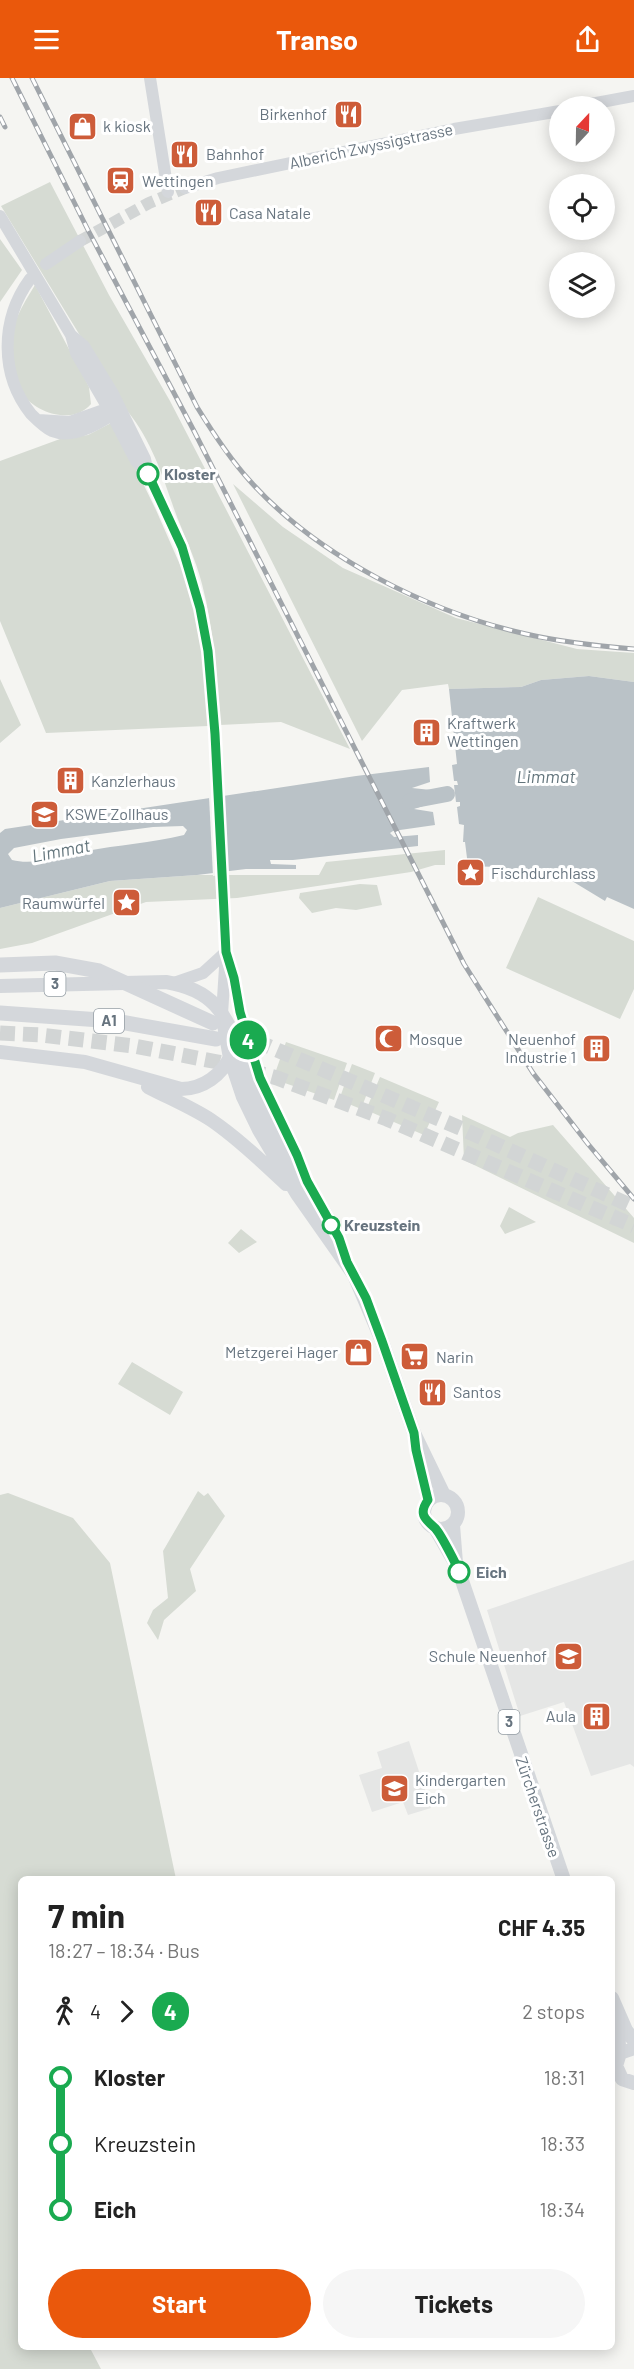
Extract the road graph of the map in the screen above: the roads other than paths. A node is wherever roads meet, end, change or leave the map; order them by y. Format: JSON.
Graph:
{"nodes":[{"id":1,"x":150,"y":78,"type":"edge"},
{"id":2,"x":634,"y":96,"type":"edge"},
{"id":3,"x":615,"y":100,"type":"edge"},
{"id":4,"x":549,"y":113,"type":"edge"},
{"id":5,"x":184,"y":188,"type":"tunnel mouth"},
{"id":6,"x":168,"y":192,"type":"dead end"},
{"id":7,"x":0,"y":216,"type":"edge"},
{"id":8,"x":80,"y":241,"type":"tunnel mouth"},
{"id":9,"x":46,"y":264,"type":"dead end"},
{"id":10,"x":30,"y":279,"type":"dead end"},
{"id":11,"x":71,"y":335,"type":"junction"},
{"id":12,"x":98,"y":392,"type":"junction"},
{"id":13,"x":114,"y":411,"type":"junction"},
{"id":14,"x":85,"y":418,"type":"junction"},
{"id":15,"x":38,"y":420,"type":"junction"},
{"id":16,"x":100,"y":424,"type":"junction"},
{"id":17,"x":120,"y":432,"type":"junction"},
{"id":18,"x":148,"y":474,"type":"junction"},
{"id":19,"x":226,"y":952,"type":"junction"},
{"id":20,"x":0,"y":965,"type":"edge"},
{"id":21,"x":174,"y":983,"type":"junction"},
{"id":22,"x":0,"y":986,"type":"edge"},
{"id":23,"x":240,"y":1012,"type":"junction"},
{"id":24,"x":0,"y":1013,"type":"edge"},
{"id":25,"x":218,"y":1019,"type":"junction"},
{"id":26,"x":216,"y":1039,"type":"dead end"},
{"id":27,"x":236,"y":1042,"type":"junction"},
{"id":28,"x":0,"y":1052,"type":"edge"},
{"id":29,"x":230,"y":1058,"type":"junction"},
{"id":30,"x":120,"y":1073,"type":"junction"},
{"id":31,"x":307,"y":1181,"type":"junction"},
{"id":32,"x":297,"y":1194,"type":"junction"},
{"id":33,"x":347,"y":1262,"type":"junction"},
{"id":34,"x":414,"y":1433,"type":"junction"},
{"id":35,"x":444,"y":1494,"type":"junction"},
{"id":36,"x":428,"y":1500,"type":"junction"},
{"id":37,"x":453,"y":1524,"type":"junction"},
{"id":38,"x":435,"y":1528,"type":"junction"},
{"id":39,"x":456,"y":1563,"type":"junction"},
{"id":40,"x":563,"y":1876,"type":"edge"},
{"id":41,"x":615,"y":2005,"type":"edge"},
{"id":42,"x":615,"y":2028,"type":"edge"},
{"id":43,"x":634,"y":2041,"type":"edge"},
{"id":44,"x":634,"y":2048,"type":"edge"},
{"id":45,"x":621,"y":2053,"type":"junction"},
{"id":46,"x":631,"y":2086,"type":"edge"}],
"edges":[{"from":1,"to":6,"type":"main road"},
{"from":2,"to":3,"type":"main road"},
{"from":4,"to":5,"type":"main road","name":"Alberich Zwyssigstrasse"},
{"from":7,"to":11,"type":"main road"},
{"from":8,"to":9,"type":"main road"},
{"from":10,"to":15,"type":"main road"},
{"from":11,"to":12,"type":"main road"},
{"from":11,"to":13,"type":"main road"},
{"from":12,"to":13,"type":"main road"},
{"from":12,"to":14,"type":"main road"},
{"from":13,"to":14,"type":"main road"},
{"from":13,"to":16,"type":"main road"},
{"from":13,"to":17,"type":"main road"},
{"from":13,"to":18,"type":"main road"},
{"from":14,"to":15,"type":"main road"},
{"from":15,"to":16,"type":"main road"},
{"from":16,"to":17,"type":"main road"},
{"from":17,"to":18,"type":"main road"},
{"from":18,"to":19,"type":"main road"},
{"from":19,"to":21,"type":"main road"},
{"from":19,"to":23,"type":"main road","number":"3"},
{"from":19,"to":25,"type":"main road"},
{"from":20,"to":25,"type":"highway"},
{"from":21,"to":22,"type":"main road","number":"3"},
{"from":21,"to":25,"type":"main road","number":"3"},
{"from":23,"to":27,"type":"main road","number":"3"},
{"from":23,"to":31,"type":"main road","number":"3"},
{"from":24,"to":26,"type":"highway","number":"A1"},
{"from":25,"to":27,"type":"main road","number":"3"},
{"from":25,"to":29,"type":"main road"},
{"from":27,"to":29,"type":"main road","number":"3"},
{"from":27,"to":31,"type":"main road","number":"3"},
{"from":28,"to":30,"type":"main road","number":"3"},
{"from":29,"to":30,"type":"main road","number":"3"},
{"from":29,"to":32,"type":"main road"},
{"from":30,"to":32,"type":"main road","number":"3"},
{"from":31,"to":33,"type":"main road","number":"3"},
{"from":32,"to":33,"type":"main road","number":"3"},
{"from":33,"to":34,"type":"main road","number":"3"},
{"from":34,"to":35,"type":"main road","number":"3"},
{"from":34,"to":36,"type":"main road","number":"3"},
{"from":35,"to":36,"type":"main road"},
{"from":35,"to":37,"type":"main road"},
{"from":36,"to":38,"type":"main road"},
{"from":37,"to":38,"type":"main road"},
{"from":37,"to":39,"type":"main road","name":"Zürcherstrasse","number":"3"},
{"from":38,"to":39,"type":"main road","name":"Zürcherstrasse","number":"3"},
{"from":39,"to":40,"type":"main road","name":"Zürcherstrasse","number":"3"},
{"from":41,"to":43,"type":"main road"},
{"from":42,"to":45,"type":"main road"},
{"from":44,"to":45,"type":"main road"},
{"from":45,"to":46,"type":"main road"}]}
